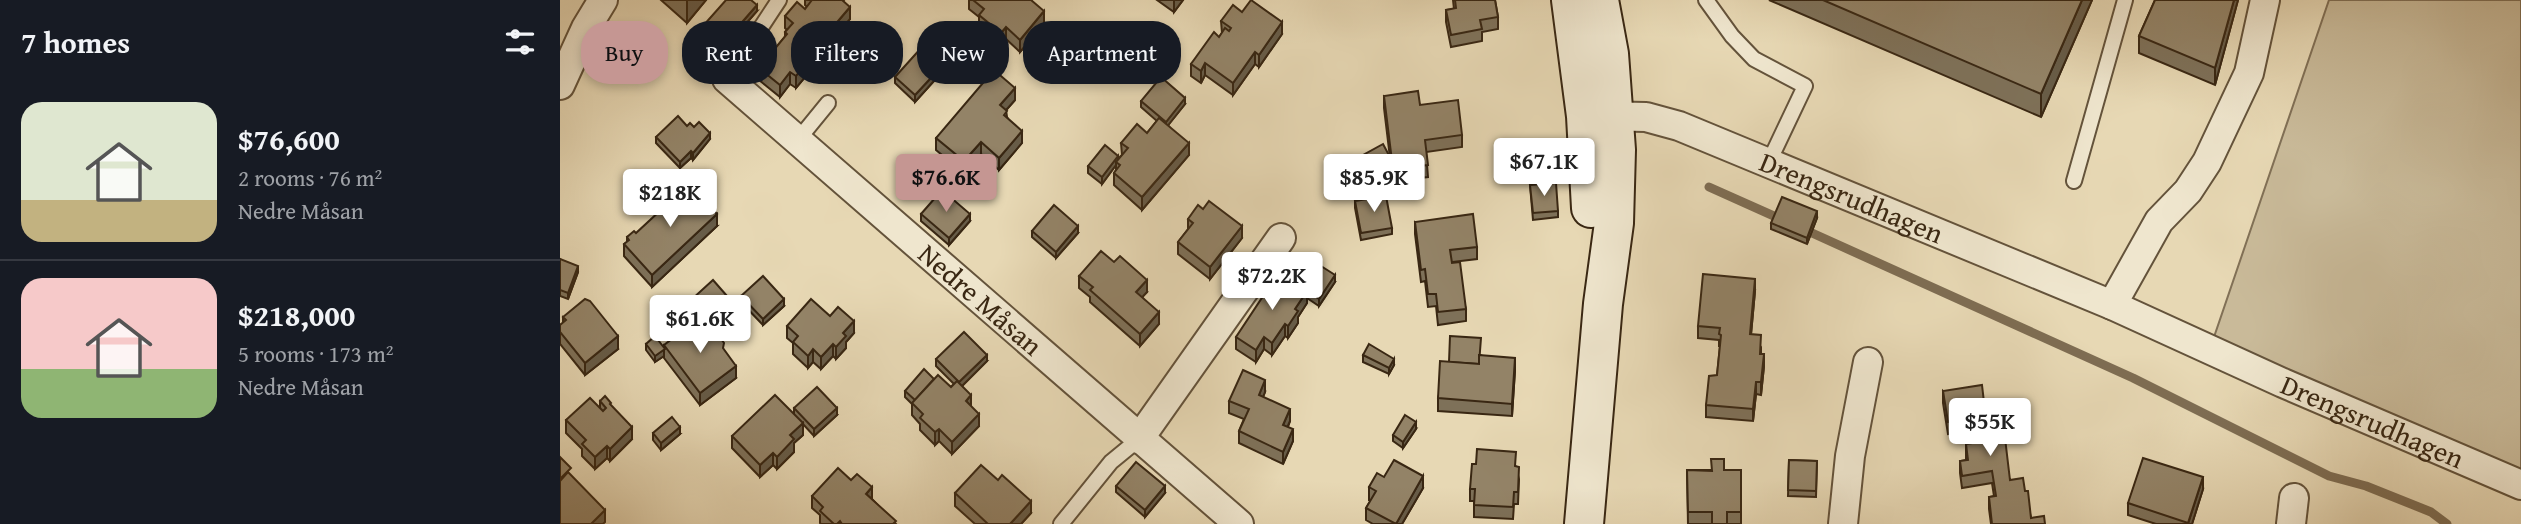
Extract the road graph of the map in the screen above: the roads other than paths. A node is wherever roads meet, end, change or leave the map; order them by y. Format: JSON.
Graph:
{"nodes":[{"id":1,"x":603,"y":0,"type":"edge"},
{"id":2,"x":779,"y":0,"type":"edge"},
{"id":3,"x":1571,"y":0,"type":"edge"},
{"id":4,"x":1599,"y":0,"type":"edge"},
{"id":5,"x":1706,"y":0,"type":"edge"},
{"id":6,"x":2125,"y":0,"type":"edge"},
{"id":7,"x":2265,"y":0,"type":"edge"},
{"id":8,"x":765,"y":21,"type":"edge"},
{"id":9,"x":733,"y":84,"type":"edge"},
{"id":10,"x":560,"y":85,"type":"edge"},
{"id":11,"x":828,"y":103,"type":"dead end"},
{"id":12,"x":1600,"y":116,"type":"junction"},
{"id":13,"x":797,"y":141,"type":"junction"},
{"id":14,"x":1768,"y":163,"type":"junction"},
{"id":15,"x":2074,"y":181,"type":"dead end"},
{"id":16,"x":1281,"y":238,"type":"dead end"},
{"id":17,"x":2112,"y":305,"type":"junction"},
{"id":18,"x":1868,"y":362,"type":"dead end"},
{"id":19,"x":1139,"y":439,"type":"junction"},
{"id":20,"x":2521,"y":485,"type":"edge"},
{"id":21,"x":1061,"y":524,"type":"edge"},
{"id":22,"x":1239,"y":524,"type":"edge"},
{"id":23,"x":1584,"y":524,"type":"edge"},
{"id":24,"x":1843,"y":524,"type":"edge"}],
"edges":[{"from":1,"to":10,"type":"street"},
{"from":2,"to":8,"type":"lane"},
{"from":3,"to":12,"type":"main road"},
{"from":4,"to":12,"type":"main road"},
{"from":5,"to":14,"type":"lane"},
{"from":6,"to":15,"type":"lane"},
{"from":7,"to":17,"type":"street"},
{"from":9,"to":13,"type":"street","name":"Nedre Måsan"},
{"from":11,"to":13,"type":"lane"},
{"from":12,"to":14,"type":"street","name":"Drengsrudhagen"},
{"from":12,"to":23,"type":"main road"},
{"from":13,"to":19,"type":"street","name":"Nedre Måsan"},
{"from":14,"to":17,"type":"street","name":"Drengsrudhagen"},
{"from":16,"to":19,"type":"street"},
{"from":17,"to":20,"type":"street","name":"Drengsrudhagen"},
{"from":18,"to":24,"type":"street"},
{"from":19,"to":21,"type":"lane"},
{"from":19,"to":22,"type":"street","name":"Nedre Måsan"}]}
